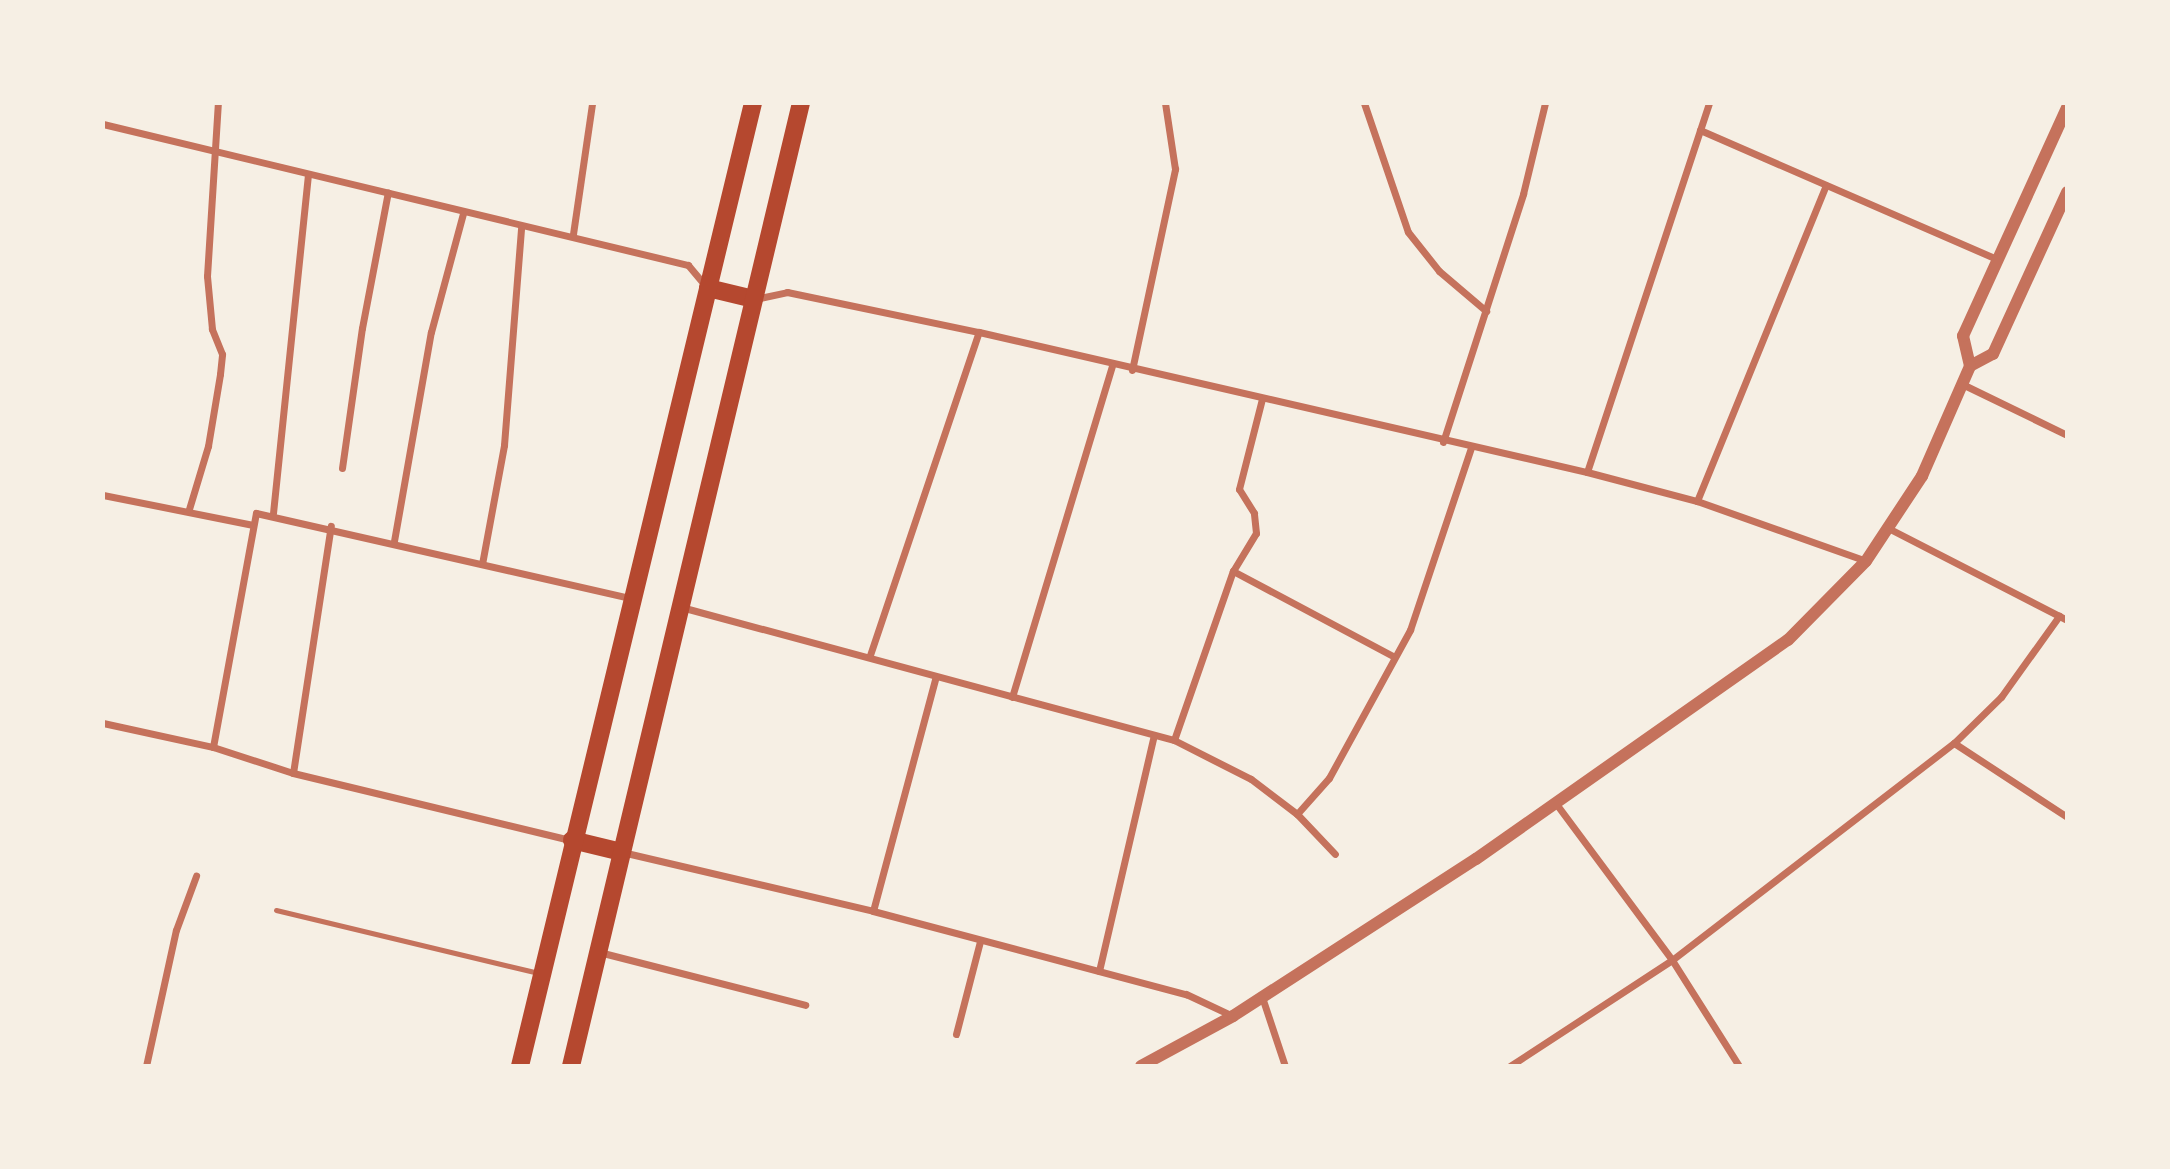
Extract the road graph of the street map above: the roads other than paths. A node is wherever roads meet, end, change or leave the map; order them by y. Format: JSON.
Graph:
{"nodes":[{"id":1,"x":218,"y":103,"type":"edge"},
{"id":2,"x":592,"y":103,"type":"edge"},
{"id":3,"x":753,"y":103,"type":"edge"},
{"id":4,"x":802,"y":103,"type":"edge"},
{"id":5,"x":1165,"y":103,"type":"edge"},
{"id":6,"x":1364,"y":103,"type":"edge"},
{"id":7,"x":1545,"y":103,"type":"edge"},
{"id":8,"x":1709,"y":103,"type":"edge"},
{"id":9,"x":2067,"y":108,"type":"edge"},
{"id":10,"x":103,"y":124,"type":"edge"},
{"id":11,"x":1700,"y":130,"type":"junction"},
{"id":12,"x":214,"y":153,"type":"junction"},
{"id":13,"x":308,"y":176,"type":"junction"},
{"id":14,"x":1826,"y":185,"type":"junction"},
{"id":15,"x":388,"y":192,"type":"junction"},
{"id":16,"x":2067,"y":192,"type":"edge"},
{"id":17,"x":463,"y":213,"type":"junction"},
{"id":18,"x":521,"y":227,"type":"junction"},
{"id":19,"x":573,"y":234,"type":"junction"},
{"id":20,"x":1996,"y":259,"type":"junction"},
{"id":21,"x":708,"y":288,"type":"junction"},
{"id":22,"x":754,"y":299,"type":"junction"},
{"id":23,"x":1486,"y":311,"type":"junction"},
{"id":24,"x":979,"y":332,"type":"junction"},
{"id":25,"x":1112,"y":366,"type":"junction"},
{"id":26,"x":1970,"y":366,"type":"junction"},
{"id":27,"x":1132,"y":370,"type":"junction"},
{"id":28,"x":1962,"y":384,"type":"junction"},
{"id":29,"x":1262,"y":399,"type":"junction"},
{"id":30,"x":2067,"y":435,"type":"edge"},
{"id":31,"x":1443,"y":442,"type":"junction"},
{"id":32,"x":1471,"y":448,"type":"junction"},
{"id":33,"x":342,"y":468,"type":"dead end"},
{"id":34,"x":1587,"y":472,"type":"junction"},
{"id":35,"x":103,"y":495,"type":"edge"},
{"id":36,"x":1698,"y":501,"type":"junction"},
{"id":37,"x":189,"y":509,"type":"junction"},
{"id":38,"x":273,"y":513,"type":"junction"},
{"id":39,"x":253,"y":525,"type":"junction"},
{"id":40,"x":331,"y":526,"type":"junction"},
{"id":41,"x":1888,"y":528,"type":"junction"},
{"id":42,"x":394,"y":541,"type":"junction"},
{"id":43,"x":1867,"y":561,"type":"junction"},
{"id":44,"x":482,"y":564,"type":"junction"},
{"id":45,"x":1233,"y":571,"type":"junction"},
{"id":46,"x":632,"y":598,"type":"junction"},
{"id":47,"x":680,"y":606,"type":"junction"},
{"id":48,"x":2063,"y":618,"type":"edge"},
{"id":49,"x":870,"y":655,"type":"junction"},
{"id":50,"x":1394,"y":656,"type":"junction"},
{"id":51,"x":936,"y":676,"type":"junction"},
{"id":52,"x":1012,"y":696,"type":"junction"},
{"id":53,"x":103,"y":723,"type":"edge"},
{"id":54,"x":1154,"y":735,"type":"junction"},
{"id":55,"x":1174,"y":740,"type":"junction"},
{"id":56,"x":1954,"y":743,"type":"junction"},
{"id":57,"x":213,"y":747,"type":"junction"},
{"id":58,"x":293,"y":773,"type":"junction"},
{"id":59,"x":1557,"y":805,"type":"junction"},
{"id":60,"x":1297,"y":814,"type":"junction"},
{"id":61,"x":2067,"y":817,"type":"edge"},
{"id":62,"x":572,"y":840,"type":"junction"},
{"id":63,"x":622,"y":852,"type":"junction"},
{"id":64,"x":1335,"y":854,"type":"dead end"},
{"id":65,"x":196,"y":876,"type":"dead end"},
{"id":66,"x":275,"y":909,"type":"dead end"},
{"id":67,"x":873,"y":911,"type":"junction"},
{"id":68,"x":980,"y":941,"type":"junction"},
{"id":69,"x":598,"y":952,"type":"junction"},
{"id":70,"x":1672,"y":960,"type":"junction"},
{"id":71,"x":1099,"y":971,"type":"junction"},
{"id":72,"x":541,"y":973,"type":"junction"},
{"id":73,"x":1262,"y":996,"type":"junction"},
{"id":74,"x":805,"y":1005,"type":"dead end"},
{"id":75,"x":1233,"y":1016,"type":"junction"},
{"id":76,"x":956,"y":1034,"type":"dead end"},
{"id":77,"x":146,"y":1066,"type":"edge"},
{"id":78,"x":520,"y":1066,"type":"edge"},
{"id":79,"x":571,"y":1066,"type":"edge"},
{"id":80,"x":1141,"y":1066,"type":"edge"},
{"id":81,"x":1285,"y":1066,"type":"edge"},
{"id":82,"x":1510,"y":1066,"type":"edge"},
{"id":83,"x":1739,"y":1066,"type":"edge"}],
"edges":[{"from":1,"to":12,"type":"street"},
{"from":2,"to":19,"type":"street"},
{"from":3,"to":21,"type":"highway"},
{"from":4,"to":22,"type":"highway"},
{"from":5,"to":27,"type":"street"},
{"from":6,"to":23,"type":"street"},
{"from":7,"to":23,"type":"street"},
{"from":8,"to":11,"type":"street"},
{"from":9,"to":20,"type":"street"},
{"from":10,"to":12,"type":"street"},
{"from":11,"to":14,"type":"street"},
{"from":11,"to":34,"type":"street"},
{"from":12,"to":13,"type":"street"},
{"from":12,"to":37,"type":"street"},
{"from":13,"to":15,"type":"street"},
{"from":13,"to":38,"type":"street"},
{"from":14,"to":20,"type":"street"},
{"from":14,"to":36,"type":"street"},
{"from":15,"to":17,"type":"street"},
{"from":15,"to":33,"type":"street"},
{"from":16,"to":26,"type":"street"},
{"from":17,"to":18,"type":"street"},
{"from":17,"to":42,"type":"street"},
{"from":18,"to":19,"type":"street"},
{"from":18,"to":44,"type":"street"},
{"from":19,"to":21,"type":"street"},
{"from":20,"to":26,"type":"street"},
{"from":21,"to":22,"type":"highway"},
{"from":21,"to":46,"type":"highway"},
{"from":22,"to":24,"type":"street"},
{"from":22,"to":47,"type":"highway"},
{"from":23,"to":31,"type":"street"},
{"from":24,"to":25,"type":"street"},
{"from":24,"to":49,"type":"street"},
{"from":25,"to":27,"type":"street"},
{"from":25,"to":52,"type":"street"},
{"from":26,"to":28,"type":"street"},
{"from":27,"to":29,"type":"street"},
{"from":28,"to":30,"type":"street"},
{"from":28,"to":41,"type":"street"},
{"from":29,"to":31,"type":"street"},
{"from":29,"to":45,"type":"street"},
{"from":31,"to":32,"type":"street"},
{"from":32,"to":34,"type":"street"},
{"from":32,"to":50,"type":"street"},
{"from":34,"to":36,"type":"street"},
{"from":35,"to":37,"type":"street"},
{"from":36,"to":43,"type":"street"},
{"from":37,"to":39,"type":"street"},
{"from":38,"to":39,"type":"street"},
{"from":38,"to":40,"type":"street"},
{"from":39,"to":57,"type":"street"},
{"from":40,"to":42,"type":"street"},
{"from":40,"to":58,"type":"street"},
{"from":41,"to":43,"type":"street"},
{"from":41,"to":48,"type":"street"},
{"from":42,"to":44,"type":"street"},
{"from":43,"to":59,"type":"street"},
{"from":44,"to":46,"type":"street"},
{"from":45,"to":50,"type":"street"},
{"from":45,"to":55,"type":"street"},
{"from":46,"to":62,"type":"highway"},
{"from":47,"to":49,"type":"street"},
{"from":47,"to":63,"type":"highway"},
{"from":48,"to":56,"type":"street"},
{"from":49,"to":51,"type":"street"},
{"from":50,"to":60,"type":"street"},
{"from":51,"to":52,"type":"street"},
{"from":51,"to":67,"type":"street"},
{"from":52,"to":54,"type":"street"},
{"from":53,"to":57,"type":"street"},
{"from":54,"to":55,"type":"street"},
{"from":54,"to":71,"type":"street"},
{"from":55,"to":60,"type":"street"},
{"from":56,"to":61,"type":"street"},
{"from":56,"to":70,"type":"street"},
{"from":57,"to":58,"type":"street"},
{"from":58,"to":62,"type":"street"},
{"from":59,"to":70,"type":"street"},
{"from":59,"to":73,"type":"street"},
{"from":60,"to":64,"type":"street"},
{"from":62,"to":63,"type":"highway"},
{"from":62,"to":72,"type":"highway"},
{"from":63,"to":67,"type":"street"},
{"from":63,"to":69,"type":"highway"},
{"from":65,"to":77,"type":"street"},
{"from":66,"to":72,"type":"lane"},
{"from":67,"to":68,"type":"street"},
{"from":68,"to":71,"type":"street"},
{"from":68,"to":76,"type":"street"},
{"from":69,"to":74,"type":"street"},
{"from":69,"to":79,"type":"highway"},
{"from":70,"to":82,"type":"street"},
{"from":70,"to":83,"type":"street"},
{"from":71,"to":75,"type":"street"},
{"from":72,"to":78,"type":"highway"},
{"from":73,"to":75,"type":"street"},
{"from":73,"to":81,"type":"street"},
{"from":75,"to":80,"type":"street"}]}
